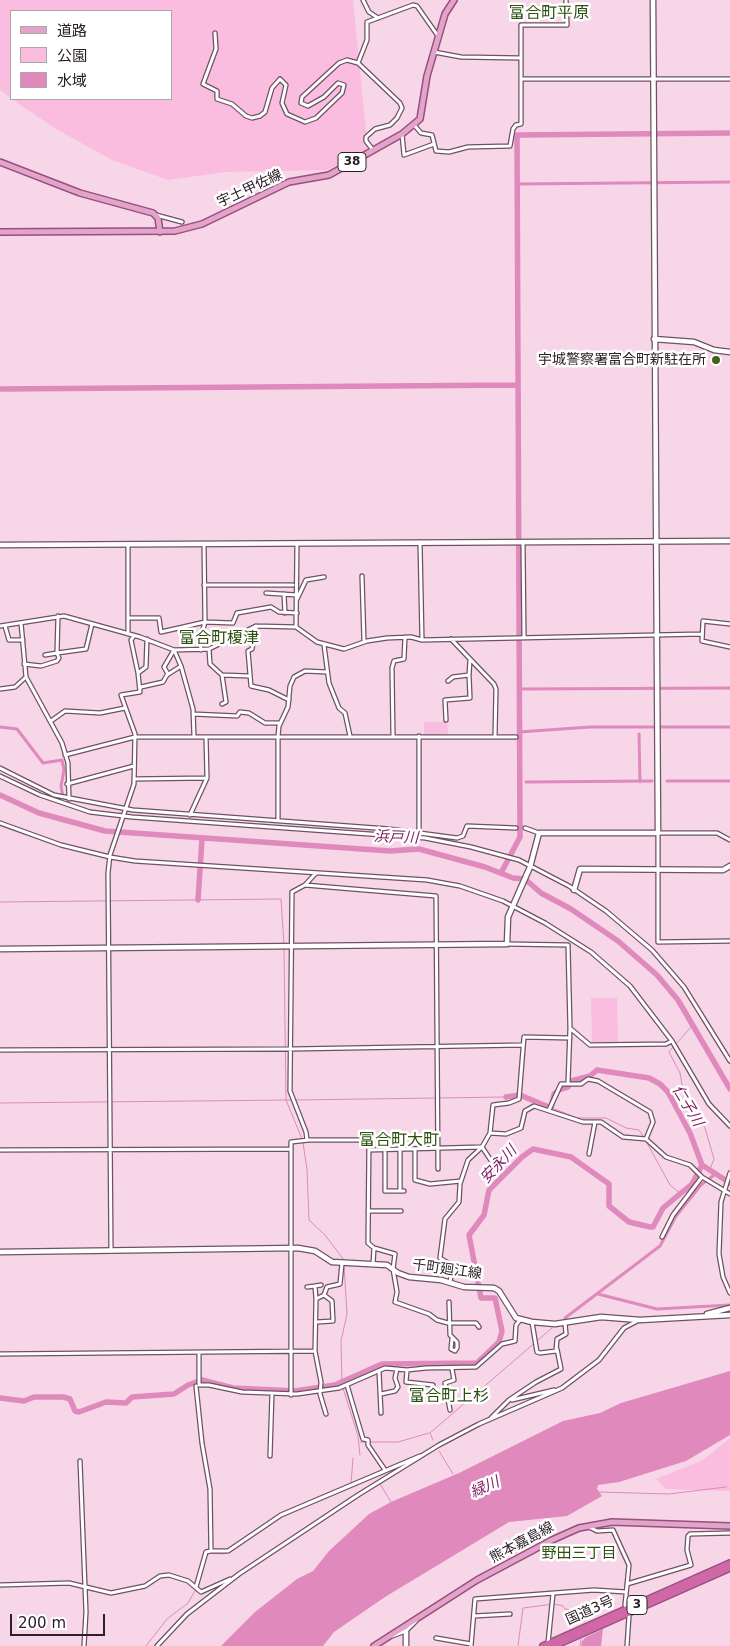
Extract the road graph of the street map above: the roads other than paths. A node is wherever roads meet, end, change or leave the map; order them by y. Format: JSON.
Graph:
{"nodes":[{"id":1,"x":363,"y":0,"type":"edge"},
{"id":2,"x":454,"y":0,"type":"edge"},
{"id":3,"x":566,"y":0,"type":"edge"},
{"id":4,"x":653,"y":0,"type":"edge"},
{"id":5,"x":379,"y":18,"type":"junction"},
{"id":6,"x":216,"y":33,"type":"dead end"},
{"id":7,"x":438,"y":36,"type":"junction"},
{"id":8,"x":434,"y":52,"type":"junction"},
{"id":9,"x":520,"y":58,"type":"junction"},
{"id":10,"x":358,"y":63,"type":"junction"},
{"id":11,"x":521,"y":79,"type":"junction"},
{"id":12,"x":654,"y":80,"type":"junction"},
{"id":13,"x":730,"y":80,"type":"edge"},
{"id":14,"x":414,"y":126,"type":"junction"},
{"id":15,"x":402,"y":134,"type":"junction"},
{"id":16,"x":434,"y":144,"type":"junction"},
{"id":17,"x":373,"y":151,"type":"junction"},
{"id":18,"x":0,"y":162,"type":"edge"},
{"id":19,"x":156,"y":214,"type":"junction"},
{"id":20,"x":182,"y":222,"type":"dead end"},
{"id":21,"x":0,"y":232,"type":"edge"},
{"id":22,"x":160,"y":232,"type":"junction"},
{"id":23,"x":654,"y":339,"type":"junction"},
{"id":24,"x":730,"y":352,"type":"edge"},
{"id":25,"x":656,"y":541,"type":"junction"},
{"id":26,"x":730,"y":541,"type":"edge"},
{"id":27,"x":420,"y":542,"type":"junction"},
{"id":28,"x":523,"y":542,"type":"junction"},
{"id":29,"x":297,"y":543,"type":"junction"},
{"id":30,"x":128,"y":544,"type":"junction"},
{"id":31,"x":204,"y":544,"type":"junction"},
{"id":32,"x":0,"y":545,"type":"edge"},
{"id":33,"x":362,"y":576,"type":"dead end"},
{"id":34,"x":324,"y":577,"type":"dead end"},
{"id":35,"x":204,"y":585,"type":"junction"},
{"id":36,"x":293,"y":585,"type":"dead end"},
{"id":37,"x":266,"y":593,"type":"dead end"},
{"id":38,"x":284,"y":594,"type":"junction"},
{"id":39,"x":297,"y":595,"type":"junction"},
{"id":40,"x":297,"y":601,"type":"junction"},
{"id":41,"x":285,"y":613,"type":"junction"},
{"id":42,"x":297,"y":613,"type":"junction"},
{"id":43,"x":58,"y":616,"type":"junction"},
{"id":44,"x":129,"y":618,"type":"junction"},
{"id":45,"x":205,"y":622,"type":"junction"},
{"id":46,"x":21,"y":623,"type":"junction"},
{"id":47,"x":92,"y":624,"type":"junction"},
{"id":48,"x":730,"y":624,"type":"edge"},
{"id":49,"x":0,"y":626,"type":"edge"},
{"id":50,"x":5,"y":626,"type":"junction"},
{"id":51,"x":256,"y":626,"type":"junction"},
{"id":52,"x":296,"y":627,"type":"junction"},
{"id":53,"x":128,"y":634,"type":"junction"},
{"id":54,"x":702,"y":634,"type":"junction"},
{"id":55,"x":134,"y":636,"type":"junction"},
{"id":56,"x":657,"y":636,"type":"junction"},
{"id":57,"x":523,"y":637,"type":"junction"},
{"id":58,"x":405,"y":638,"type":"junction"},
{"id":59,"x":450,"y":638,"type":"junction"},
{"id":60,"x":148,"y":639,"type":"junction"},
{"id":61,"x":23,"y":640,"type":"junction"},
{"id":62,"x":422,"y":640,"type":"junction"},
{"id":63,"x":364,"y":642,"type":"junction"},
{"id":64,"x":324,"y":645,"type":"junction"},
{"id":65,"x":730,"y":647,"type":"edge"},
{"id":66,"x":209,"y":649,"type":"junction"},
{"id":67,"x":174,"y":650,"type":"junction"},
{"id":68,"x":201,"y":650,"type":"junction"},
{"id":69,"x":57,"y":653,"type":"junction"},
{"id":70,"x":45,"y":656,"type":"dead end"},
{"id":71,"x":470,"y":659,"type":"junction"},
{"id":72,"x":24,"y":664,"type":"junction"},
{"id":73,"x":181,"y":666,"type":"junction"},
{"id":74,"x":327,"y":672,"type":"junction"},
{"id":75,"x":138,"y":673,"type":"junction"},
{"id":76,"x":168,"y":674,"type":"junction"},
{"id":77,"x":222,"y":674,"type":"junction"},
{"id":78,"x":249,"y":676,"type":"junction"},
{"id":79,"x":469,"y":676,"type":"junction"},
{"id":80,"x":26,"y":677,"type":"junction"},
{"id":81,"x":448,"y":681,"type":"dead end"},
{"id":82,"x":0,"y":688,"type":"edge"},
{"id":83,"x":140,"y":692,"type":"junction"},
{"id":84,"x":289,"y":700,"type":"junction"},
{"id":85,"x":222,"y":704,"type":"dead end"},
{"id":86,"x":125,"y":708,"type":"junction"},
{"id":87,"x":193,"y":714,"type":"junction"},
{"id":88,"x":446,"y":720,"type":"dead end"},
{"id":89,"x":50,"y":721,"type":"junction"},
{"id":90,"x":280,"y":723,"type":"junction"},
{"id":91,"x":278,"y":736,"type":"junction"},
{"id":92,"x":350,"y":736,"type":"junction"},
{"id":93,"x":394,"y":736,"type":"junction"},
{"id":94,"x":418,"y":736,"type":"junction"},
{"id":95,"x":495,"y":736,"type":"junction"},
{"id":96,"x":135,"y":737,"type":"junction"},
{"id":97,"x":194,"y":737,"type":"junction"},
{"id":98,"x":206,"y":737,"type":"junction"},
{"id":99,"x":516,"y":737,"type":"dead end"},
{"id":100,"x":65,"y":755,"type":"junction"},
{"id":101,"x":134,"y":766,"type":"junction"},
{"id":102,"x":0,"y":768,"type":"edge"},
{"id":103,"x":0,"y":776,"type":"edge"},
{"id":104,"x":207,"y":778,"type":"junction"},
{"id":105,"x":134,"y":779,"type":"junction"},
{"id":106,"x":67,"y":784,"type":"junction"},
{"id":107,"x":69,"y":799,"type":"junction"},
{"id":108,"x":125,"y":809,"type":"junction"},
{"id":109,"x":123,"y":815,"type":"junction"},
{"id":110,"x":190,"y":815,"type":"junction"},
{"id":111,"x":278,"y":820,"type":"junction"},
{"id":112,"x":0,"y":823,"type":"edge"},
{"id":113,"x":516,"y":828,"type":"dead end"},
{"id":114,"x":525,"y":828,"type":"dead end"},
{"id":115,"x":419,"y":831,"type":"junction"},
{"id":116,"x":540,"y":833,"type":"junction"},
{"id":117,"x":658,"y":833,"type":"junction"},
{"id":118,"x":730,"y":840,"type":"edge"},
{"id":119,"x":110,"y":857,"type":"junction"},
{"id":120,"x":530,"y":867,"type":"junction"},
{"id":121,"x":730,"y":868,"type":"edge"},
{"id":122,"x":658,"y":869,"type":"junction"},
{"id":123,"x":317,"y":872,"type":"junction"},
{"id":124,"x":305,"y":885,"type":"junction"},
{"id":125,"x":574,"y":890,"type":"junction"},
{"id":126,"x":514,"y":906,"type":"junction"},
{"id":127,"x":730,"y":940,"type":"edge"},
{"id":128,"x":436,"y":944,"type":"junction"},
{"id":129,"x":507,"y":944,"type":"junction"},
{"id":130,"x":291,"y":948,"type":"junction"},
{"id":131,"x":109,"y":949,"type":"junction"},
{"id":132,"x":0,"y":950,"type":"edge"},
{"id":133,"x":570,"y":1028,"type":"junction"},
{"id":134,"x":570,"y":1038,"type":"junction"},
{"id":135,"x":672,"y":1041,"type":"junction"},
{"id":136,"x":522,"y":1045,"type":"junction"},
{"id":137,"x":437,"y":1046,"type":"junction"},
{"id":138,"x":111,"y":1048,"type":"junction"},
{"id":139,"x":290,"y":1049,"type":"junction"},
{"id":140,"x":0,"y":1050,"type":"edge"},
{"id":141,"x":730,"y":1061,"type":"edge"},
{"id":142,"x":568,"y":1082,"type":"junction"},
{"id":143,"x":549,"y":1110,"type":"junction"},
{"id":144,"x":595,"y":1122,"type":"junction"},
{"id":145,"x":730,"y":1126,"type":"edge"},
{"id":146,"x":490,"y":1134,"type":"junction"},
{"id":147,"x":646,"y":1139,"type":"junction"},
{"id":148,"x":307,"y":1140,"type":"junction"},
{"id":149,"x":482,"y":1147,"type":"junction"},
{"id":150,"x":111,"y":1149,"type":"junction"},
{"id":151,"x":290,"y":1149,"type":"junction"},
{"id":152,"x":400,"y":1149,"type":"junction"},
{"id":153,"x":415,"y":1149,"type":"junction"},
{"id":154,"x":438,"y":1149,"type":"junction"},
{"id":155,"x":0,"y":1150,"type":"edge"},
{"id":156,"x":369,"y":1150,"type":"junction"},
{"id":157,"x":385,"y":1150,"type":"junction"},
{"id":158,"x":589,"y":1154,"type":"dead end"},
{"id":159,"x":492,"y":1162,"type":"dead end"},
{"id":160,"x":438,"y":1169,"type":"dead end"},
{"id":161,"x":730,"y":1173,"type":"edge"},
{"id":162,"x":702,"y":1177,"type":"junction"},
{"id":163,"x":461,"y":1181,"type":"junction"},
{"id":164,"x":725,"y":1192,"type":"junction"},
{"id":165,"x":730,"y":1194,"type":"edge"},
{"id":166,"x":368,"y":1211,"type":"junction"},
{"id":167,"x":401,"y":1211,"type":"dead end"},
{"id":168,"x":662,"y":1237,"type":"dead end"},
{"id":169,"x":291,"y":1248,"type":"junction"},
{"id":170,"x":374,"y":1248,"type":"junction"},
{"id":171,"x":111,"y":1251,"type":"junction"},
{"id":172,"x":0,"y":1252,"type":"edge"},
{"id":173,"x":342,"y":1263,"type":"junction"},
{"id":174,"x":373,"y":1264,"type":"junction"},
{"id":175,"x":393,"y":1269,"type":"junction"},
{"id":176,"x":450,"y":1282,"type":"junction"},
{"id":177,"x":315,"y":1286,"type":"junction"},
{"id":178,"x":321,"y":1286,"type":"dead end"},
{"id":179,"x":308,"y":1287,"type":"dead end"},
{"id":180,"x":730,"y":1292,"type":"edge"},
{"id":181,"x":324,"y":1295,"type":"junction"},
{"id":182,"x":316,"y":1299,"type":"junction"},
{"id":183,"x":449,"y":1302,"type":"dead end"},
{"id":184,"x":730,"y":1308,"type":"edge"},
{"id":185,"x":730,"y":1315,"type":"edge"},
{"id":186,"x":696,"y":1317,"type":"junction"},
{"id":187,"x":520,"y":1320,"type":"junction"},
{"id":188,"x":640,"y":1320,"type":"junction"},
{"id":189,"x":316,"y":1322,"type":"junction"},
{"id":190,"x":532,"y":1322,"type":"junction"},
{"id":191,"x":448,"y":1323,"type":"junction"},
{"id":192,"x":565,"y":1323,"type":"junction"},
{"id":193,"x":480,"y":1327,"type":"dead end"},
{"id":194,"x":452,"y":1339,"type":"dead end"},
{"id":195,"x":557,"y":1349,"type":"junction"},
{"id":196,"x":315,"y":1351,"type":"junction"},
{"id":197,"x":291,"y":1352,"type":"junction"},
{"id":198,"x":199,"y":1353,"type":"junction"},
{"id":199,"x":0,"y":1354,"type":"edge"},
{"id":200,"x":452,"y":1368,"type":"junction"},
{"id":201,"x":397,"y":1369,"type":"junction"},
{"id":202,"x":407,"y":1370,"type":"junction"},
{"id":203,"x":379,"y":1371,"type":"junction"},
{"id":204,"x":347,"y":1385,"type":"junction"},
{"id":205,"x":198,"y":1386,"type":"junction"},
{"id":206,"x":433,"y":1386,"type":"dead end"},
{"id":207,"x":555,"y":1391,"type":"junction"},
{"id":208,"x":321,"y":1392,"type":"junction"},
{"id":209,"x":272,"y":1393,"type":"junction"},
{"id":210,"x":381,"y":1394,"type":"junction"},
{"id":211,"x":291,"y":1395,"type":"junction"},
{"id":212,"x":448,"y":1398,"type":"junction"},
{"id":213,"x":438,"y":1399,"type":"dead end"},
{"id":214,"x":509,"y":1400,"type":"junction"},
{"id":215,"x":450,"y":1410,"type":"dead end"},
{"id":216,"x":381,"y":1413,"type":"dead end"},
{"id":217,"x":326,"y":1414,"type":"dead end"},
{"id":218,"x":491,"y":1419,"type":"junction"},
{"id":219,"x":428,"y":1452,"type":"junction"},
{"id":220,"x":270,"y":1456,"type":"dead end"},
{"id":221,"x":80,"y":1461,"type":"dead end"},
{"id":222,"x":385,"y":1470,"type":"junction"},
{"id":223,"x":586,"y":1526,"type":"junction"},
{"id":224,"x":730,"y":1526,"type":"edge"},
{"id":225,"x":730,"y":1533,"type":"edge"},
{"id":226,"x":212,"y":1552,"type":"junction"},
{"id":227,"x":730,"y":1563,"type":"edge"},
{"id":228,"x":730,"y":1568,"type":"edge"},
{"id":229,"x":239,"y":1574,"type":"junction"},
{"id":230,"x":627,"y":1584,"type":"junction"},
{"id":231,"x":0,"y":1585,"type":"edge"},
{"id":232,"x":84,"y":1586,"type":"junction"},
{"id":233,"x":196,"y":1588,"type":"junction"},
{"id":234,"x":626,"y":1592,"type":"junction"},
{"id":235,"x":553,"y":1594,"type":"junction"},
{"id":236,"x":626,"y":1611,"type":"junction"},
{"id":237,"x":423,"y":1613,"type":"junction"},
{"id":238,"x":510,"y":1614,"type":"dead end"},
{"id":239,"x":474,"y":1616,"type":"junction"},
{"id":240,"x":406,"y":1631,"type":"junction"},
{"id":241,"x":387,"y":1638,"type":"junction"},
{"id":242,"x":436,"y":1638,"type":"dead end"},
{"id":243,"x":471,"y":1645,"type":"edge"},
{"id":244,"x":549,"y":1645,"type":"edge"},
{"id":245,"x":84,"y":1646,"type":"edge"},
{"id":246,"x":157,"y":1646,"type":"edge"},
{"id":247,"x":374,"y":1646,"type":"edge"},
{"id":248,"x":406,"y":1646,"type":"edge"},
{"id":249,"x":626,"y":1646,"type":"edge"}],
"edges":[{"from":1,"to":5,"type":"street"},
{"from":2,"to":7,"type":"main road"},
{"from":3,"to":9,"type":"street"},
{"from":4,"to":12,"type":"street"},
{"from":5,"to":7,"type":"street"},
{"from":5,"to":10,"type":"street"},
{"from":6,"to":10,"type":"street"},
{"from":7,"to":8,"type":"main road"},
{"from":8,"to":9,"type":"street"},
{"from":8,"to":14,"type":"main road"},
{"from":9,"to":11,"type":"street"},
{"from":10,"to":17,"type":"street"},
{"from":11,"to":12,"type":"street"},
{"from":11,"to":16,"type":"street"},
{"from":12,"to":13,"type":"street"},
{"from":12,"to":23,"type":"street"},
{"from":14,"to":15,"type":"main road","name":"宇土甲佐線","number":"38"},
{"from":14,"to":16,"type":"street"},
{"from":15,"to":16,"type":"street"},
{"from":15,"to":17,"type":"main road","name":"宇土甲佐線","number":"38"},
{"from":17,"to":22,"type":"main road","name":"宇土甲佐線","number":"38"},
{"from":18,"to":19,"type":"main road"},
{"from":19,"to":20,"type":"street"},
{"from":19,"to":22,"type":"main road"},
{"from":21,"to":22,"type":"main road","name":"宇土甲佐線","number":"38"},
{"from":23,"to":24,"type":"street"},
{"from":23,"to":25,"type":"street"},
{"from":25,"to":26,"type":"street"},
{"from":25,"to":28,"type":"street"},
{"from":25,"to":56,"type":"street"},
{"from":27,"to":28,"type":"street"},
{"from":27,"to":29,"type":"street"},
{"from":27,"to":62,"type":"street"},
{"from":28,"to":57,"type":"street"},
{"from":29,"to":31,"type":"street"},
{"from":29,"to":39,"type":"street"},
{"from":30,"to":31,"type":"street"},
{"from":30,"to":32,"type":"street"},
{"from":30,"to":44,"type":"street"},
{"from":31,"to":35,"type":"street"},
{"from":33,"to":63,"type":"street"},
{"from":34,"to":40,"type":"street"},
{"from":35,"to":36,"type":"street"},
{"from":35,"to":45,"type":"street"},
{"from":37,"to":38,"type":"street"},
{"from":38,"to":39,"type":"street"},
{"from":38,"to":41,"type":"street"},
{"from":39,"to":40,"type":"street"},
{"from":40,"to":42,"type":"street"},
{"from":41,"to":42,"type":"street"},
{"from":41,"to":45,"type":"street"},
{"from":42,"to":52,"type":"street"},
{"from":43,"to":46,"type":"street"},
{"from":43,"to":47,"type":"street"},
{"from":43,"to":69,"type":"street"},
{"from":44,"to":45,"type":"street"},
{"from":44,"to":53,"type":"street"},
{"from":45,"to":68,"type":"street"},
{"from":46,"to":50,"type":"street"},
{"from":46,"to":61,"type":"street"},
{"from":47,"to":53,"type":"street"},
{"from":47,"to":69,"type":"street"},
{"from":48,"to":54,"type":"street"},
{"from":49,"to":50,"type":"street"},
{"from":50,"to":61,"type":"street"},
{"from":51,"to":52,"type":"street"},
{"from":51,"to":66,"type":"street"},
{"from":51,"to":78,"type":"street"},
{"from":52,"to":64,"type":"street"},
{"from":53,"to":55,"type":"street"},
{"from":54,"to":56,"type":"street"},
{"from":54,"to":65,"type":"street"},
{"from":55,"to":60,"type":"street"},
{"from":55,"to":75,"type":"street"},
{"from":56,"to":57,"type":"street"},
{"from":56,"to":117,"type":"street"},
{"from":57,"to":59,"type":"street"},
{"from":58,"to":62,"type":"street"},
{"from":58,"to":63,"type":"street"},
{"from":58,"to":93,"type":"street"},
{"from":59,"to":62,"type":"street"},
{"from":59,"to":71,"type":"street"},
{"from":60,"to":67,"type":"street"},
{"from":60,"to":75,"type":"street"},
{"from":61,"to":72,"type":"street"},
{"from":63,"to":64,"type":"street"},
{"from":64,"to":74,"type":"street"},
{"from":66,"to":68,"type":"street"},
{"from":66,"to":77,"type":"street"},
{"from":67,"to":68,"type":"street"},
{"from":67,"to":73,"type":"street"},
{"from":67,"to":76,"type":"street"},
{"from":69,"to":70,"type":"street"},
{"from":69,"to":72,"type":"street"},
{"from":71,"to":79,"type":"street"},
{"from":71,"to":95,"type":"street"},
{"from":72,"to":80,"type":"street"},
{"from":73,"to":76,"type":"street"},
{"from":73,"to":87,"type":"street"},
{"from":74,"to":84,"type":"street"},
{"from":74,"to":92,"type":"street"},
{"from":75,"to":83,"type":"street"},
{"from":76,"to":83,"type":"street"},
{"from":77,"to":78,"type":"street"},
{"from":77,"to":85,"type":"street"},
{"from":78,"to":84,"type":"street"},
{"from":79,"to":81,"type":"street"},
{"from":79,"to":88,"type":"street"},
{"from":80,"to":82,"type":"street"},
{"from":80,"to":89,"type":"street"},
{"from":83,"to":86,"type":"street"},
{"from":84,"to":90,"type":"street"},
{"from":86,"to":89,"type":"street"},
{"from":86,"to":96,"type":"street"},
{"from":87,"to":90,"type":"street"},
{"from":87,"to":97,"type":"street"},
{"from":89,"to":100,"type":"street"},
{"from":90,"to":91,"type":"street"},
{"from":91,"to":92,"type":"street"},
{"from":91,"to":98,"type":"street"},
{"from":91,"to":111,"type":"street"},
{"from":92,"to":93,"type":"street"},
{"from":93,"to":94,"type":"street"},
{"from":94,"to":95,"type":"street"},
{"from":94,"to":115,"type":"street"},
{"from":95,"to":99,"type":"street"},
{"from":96,"to":97,"type":"street"},
{"from":96,"to":100,"type":"street"},
{"from":96,"to":101,"type":"street"},
{"from":97,"to":98,"type":"street"},
{"from":98,"to":104,"type":"street"},
{"from":100,"to":106,"type":"street"},
{"from":101,"to":105,"type":"street"},
{"from":101,"to":106,"type":"street"},
{"from":102,"to":107,"type":"street"},
{"from":103,"to":109,"type":"street"},
{"from":104,"to":105,"type":"street"},
{"from":104,"to":110,"type":"street"},
{"from":105,"to":108,"type":"street"},
{"from":106,"to":107,"type":"street"},
{"from":107,"to":108,"type":"street"},
{"from":108,"to":109,"type":"street"},
{"from":108,"to":110,"type":"street"},
{"from":109,"to":119,"type":"street"},
{"from":109,"to":120,"type":"street"},
{"from":110,"to":111,"type":"street"},
{"from":111,"to":115,"type":"street"},
{"from":112,"to":119,"type":"street"},
{"from":113,"to":115,"type":"street"},
{"from":114,"to":116,"type":"street"},
{"from":116,"to":117,"type":"street"},
{"from":116,"to":120,"type":"street"},
{"from":117,"to":118,"type":"street"},
{"from":117,"to":122,"type":"street"},
{"from":119,"to":123,"type":"street"},
{"from":119,"to":131,"type":"street"},
{"from":120,"to":125,"type":"street"},
{"from":120,"to":126,"type":"street"},
{"from":121,"to":122,"type":"street"},
{"from":122,"to":125,"type":"street"},
{"from":122,"to":127,"type":"street"},
{"from":123,"to":124,"type":"street"},
{"from":123,"to":126,"type":"street"},
{"from":124,"to":128,"type":"street"},
{"from":124,"to":130,"type":"street"},
{"from":125,"to":141,"type":"street"},
{"from":126,"to":129,"type":"street"},
{"from":126,"to":135,"type":"street"},
{"from":128,"to":129,"type":"street"},
{"from":128,"to":130,"type":"street"},
{"from":128,"to":137,"type":"street"},
{"from":129,"to":133,"type":"street"},
{"from":130,"to":131,"type":"street"},
{"from":130,"to":139,"type":"street"},
{"from":131,"to":132,"type":"street"},
{"from":131,"to":138,"type":"street"},
{"from":133,"to":134,"type":"street"},
{"from":133,"to":135,"type":"street"},
{"from":134,"to":136,"type":"street"},
{"from":134,"to":142,"type":"street"},
{"from":135,"to":145,"type":"street"},
{"from":136,"to":137,"type":"street"},
{"from":136,"to":146,"type":"street"},
{"from":137,"to":139,"type":"street"},
{"from":137,"to":154,"type":"street"},
{"from":138,"to":139,"type":"street"},
{"from":138,"to":140,"type":"street"},
{"from":138,"to":150,"type":"street"},
{"from":139,"to":148,"type":"street"},
{"from":142,"to":143,"type":"street"},
{"from":142,"to":147,"type":"street"},
{"from":143,"to":144,"type":"street"},
{"from":143,"to":146,"type":"street"},
{"from":144,"to":147,"type":"street"},
{"from":144,"to":158,"type":"street"},
{"from":146,"to":149,"type":"street"},
{"from":147,"to":162,"type":"street"},
{"from":148,"to":151,"type":"street"},
{"from":148,"to":156,"type":"street"},
{"from":149,"to":154,"type":"street"},
{"from":149,"to":159,"type":"street"},
{"from":149,"to":163,"type":"street"},
{"from":150,"to":151,"type":"street"},
{"from":150,"to":155,"type":"street"},
{"from":150,"to":171,"type":"street"},
{"from":151,"to":169,"type":"street"},
{"from":152,"to":153,"type":"street"},
{"from":152,"to":157,"type":"street"},
{"from":152,"to":157,"type":"street"},
{"from":153,"to":154,"type":"street"},
{"from":153,"to":163,"type":"street"},
{"from":154,"to":160,"type":"street"},
{"from":156,"to":157,"type":"street"},
{"from":156,"to":166,"type":"street"},
{"from":161,"to":164,"type":"street"},
{"from":162,"to":164,"type":"street"},
{"from":162,"to":168,"type":"street"},
{"from":163,"to":176,"type":"street"},
{"from":164,"to":165,"type":"street"},
{"from":164,"to":180,"type":"street"},
{"from":166,"to":167,"type":"street"},
{"from":166,"to":170,"type":"street"},
{"from":169,"to":171,"type":"street","name":"千町廻江線"},
{"from":169,"to":173,"type":"street","name":"千町廻江線"},
{"from":169,"to":197,"type":"street"},
{"from":170,"to":174,"type":"street"},
{"from":170,"to":175,"type":"street"},
{"from":171,"to":172,"type":"street","name":"千町廻江線"},
{"from":173,"to":174,"type":"street","name":"千町廻江線"},
{"from":173,"to":181,"type":"street"},
{"from":174,"to":175,"type":"street","name":"千町廻江線"},
{"from":175,"to":176,"type":"street","name":"千町廻江線"},
{"from":175,"to":191,"type":"street"},
{"from":176,"to":187,"type":"street","name":"千町廻江線"},
{"from":177,"to":178,"type":"street"},
{"from":177,"to":179,"type":"street"},
{"from":177,"to":182,"type":"street"},
{"from":181,"to":182,"type":"street"},
{"from":181,"to":189,"type":"street"},
{"from":182,"to":189,"type":"street"},
{"from":183,"to":191,"type":"street"},
{"from":184,"to":186,"type":"street"},
{"from":185,"to":186,"type":"street"},
{"from":186,"to":188,"type":"street"},
{"from":187,"to":190,"type":"street"},
{"from":187,"to":200,"type":"street"},
{"from":188,"to":192,"type":"street"},
{"from":188,"to":207,"type":"street"},
{"from":189,"to":196,"type":"street"},
{"from":190,"to":192,"type":"street"},
{"from":190,"to":195,"type":"street"},
{"from":191,"to":193,"type":"street"},
{"from":191,"to":194,"type":"street"},
{"from":192,"to":195,"type":"street"},
{"from":195,"to":214,"type":"street"},
{"from":196,"to":197,"type":"street"},
{"from":196,"to":208,"type":"street"},
{"from":197,"to":198,"type":"street"},
{"from":197,"to":211,"type":"street"},
{"from":198,"to":199,"type":"street"},
{"from":198,"to":205,"type":"street"},
{"from":200,"to":202,"type":"street"},
{"from":200,"to":212,"type":"street"},
{"from":201,"to":202,"type":"street"},
{"from":201,"to":203,"type":"street"},
{"from":201,"to":210,"type":"street"},
{"from":202,"to":206,"type":"street"},
{"from":203,"to":204,"type":"street"},
{"from":203,"to":210,"type":"street"},
{"from":204,"to":208,"type":"street"},
{"from":204,"to":222,"type":"street"},
{"from":205,"to":209,"type":"street"},
{"from":205,"to":226,"type":"street"},
{"from":207,"to":214,"type":"street"},
{"from":207,"to":218,"type":"street"},
{"from":208,"to":211,"type":"street"},
{"from":208,"to":217,"type":"street"},
{"from":209,"to":211,"type":"street"},
{"from":209,"to":220,"type":"street"},
{"from":210,"to":216,"type":"street"},
{"from":212,"to":213,"type":"street"},
{"from":212,"to":215,"type":"street"},
{"from":214,"to":218,"type":"street"},
{"from":218,"to":219,"type":"street"},
{"from":219,"to":222,"type":"street"},
{"from":219,"to":229,"type":"street"},
{"from":221,"to":232,"type":"street"},
{"from":222,"to":226,"type":"street"},
{"from":223,"to":224,"type":"main road","name":"熊本嘉島線"},
{"from":223,"to":230,"type":"street"},
{"from":223,"to":237,"type":"main road","name":"熊本嘉島線"},
{"from":225,"to":230,"type":"street"},
{"from":226,"to":233,"type":"street"},
{"from":227,"to":236,"type":"highway","name":"国道3号","number":"3"},
{"from":228,"to":236,"type":"highway","name":"国道3号","number":"3"},
{"from":229,"to":233,"type":"street"},
{"from":229,"to":246,"type":"street"},
{"from":230,"to":234,"type":"street"},
{"from":231,"to":232,"type":"street"},
{"from":232,"to":233,"type":"street"},
{"from":232,"to":245,"type":"street"},
{"from":234,"to":235,"type":"street"},
{"from":234,"to":236,"type":"street"},
{"from":235,"to":239,"type":"street"},
{"from":235,"to":244,"type":"street"},
{"from":236,"to":244,"type":"highway","name":"国道3号","number":"3"},
{"from":236,"to":249,"type":"street"},
{"from":237,"to":240,"type":"street"},
{"from":237,"to":241,"type":"main road","name":"熊本嘉島線"},
{"from":238,"to":239,"type":"street"},
{"from":239,"to":243,"type":"street"},
{"from":240,"to":241,"type":"street"},
{"from":240,"to":248,"type":"street"},
{"from":241,"to":247,"type":"main road","name":"熊本嘉島線"},
{"from":242,"to":243,"type":"street"}]}
